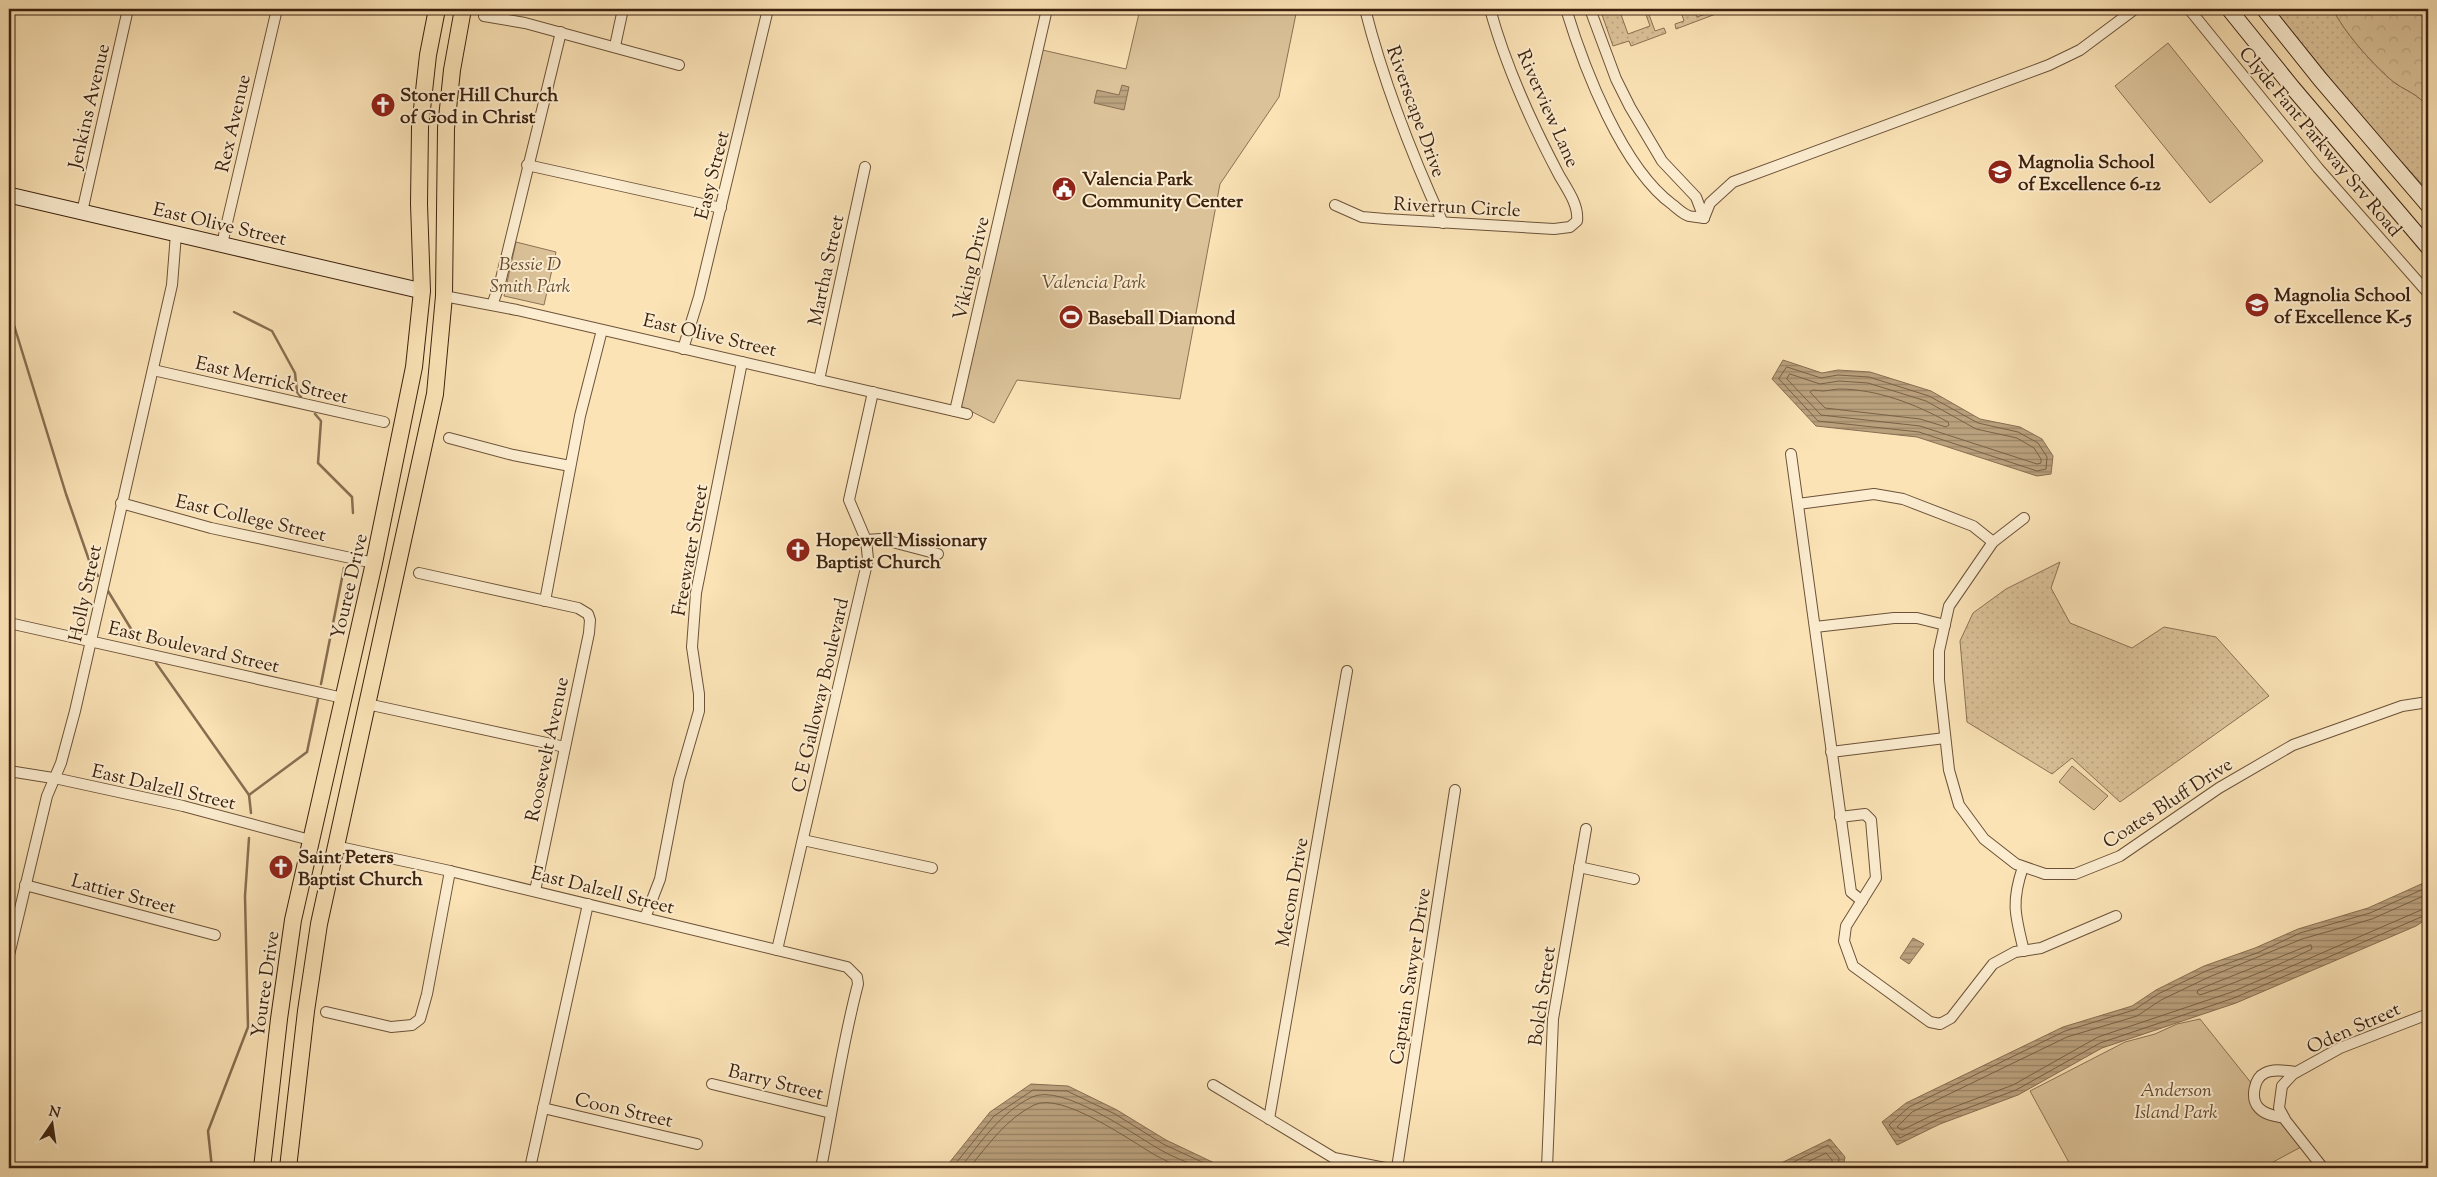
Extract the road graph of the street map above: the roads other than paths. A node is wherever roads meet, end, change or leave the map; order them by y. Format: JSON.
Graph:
{"nodes":[{"id":1,"x":128,"y":9,"type":"edge"},
{"id":2,"x":277,"y":9,"type":"edge"},
{"id":3,"x":437,"y":9,"type":"edge"},
{"id":4,"x":463,"y":9,"type":"edge"},
{"id":5,"x":623,"y":9,"type":"edge"},
{"id":6,"x":768,"y":9,"type":"edge"},
{"id":7,"x":1047,"y":9,"type":"edge"},
{"id":8,"x":1365,"y":9,"type":"edge"},
{"id":9,"x":1490,"y":9,"type":"edge"},
{"id":10,"x":1566,"y":9,"type":"edge"},
{"id":11,"x":1590,"y":9,"type":"edge"},
{"id":12,"x":2135,"y":9,"type":"edge"},
{"id":13,"x":2189,"y":9,"type":"edge"},
{"id":14,"x":2229,"y":9,"type":"edge"},
{"id":15,"x":2264,"y":9,"type":"edge"},
{"id":16,"x":484,"y":16,"type":"dead end"},
{"id":17,"x":561,"y":32,"type":"junction"},
{"id":18,"x":615,"y":46,"type":"junction"},
{"id":19,"x":679,"y":65,"type":"dead end"},
{"id":20,"x":527,"y":165,"type":"junction"},
{"id":21,"x":866,"y":167,"type":"dead end"},
{"id":22,"x":9,"y":195,"type":"edge"},
{"id":23,"x":1335,"y":205,"type":"dead end"},
{"id":24,"x":2428,"y":205,"type":"edge"},
{"id":25,"x":720,"y":208,"type":"junction"},
{"id":26,"x":82,"y":212,"type":"junction"},
{"id":27,"x":1704,"y":218,"type":"junction"},
{"id":28,"x":1577,"y":221,"type":"joint"},
{"id":29,"x":1443,"y":223,"type":"junction"},
{"id":30,"x":176,"y":234,"type":"junction"},
{"id":31,"x":222,"y":244,"type":"junction"},
{"id":32,"x":2428,"y":246,"type":"edge"},
{"id":33,"x":422,"y":291,"type":"junction"},
{"id":34,"x":2428,"y":294,"type":"edge"},
{"id":35,"x":444,"y":296,"type":"junction"},
{"id":36,"x":492,"y":305,"type":"junction"},
{"id":37,"x":602,"y":330,"type":"junction"},
{"id":38,"x":683,"y":349,"type":"junction"},
{"id":39,"x":742,"y":362,"type":"junction"},
{"id":40,"x":153,"y":370,"type":"junction"},
{"id":41,"x":819,"y":380,"type":"junction"},
{"id":42,"x":873,"y":392,"type":"junction"},
{"id":43,"x":955,"y":411,"type":"junction"},
{"id":44,"x":967,"y":414,"type":"dead end"},
{"id":45,"x":384,"y":422,"type":"dead end"},
{"id":46,"x":449,"y":438,"type":"dead end"},
{"id":47,"x":1791,"y":454,"type":"dead end"},
{"id":48,"x":570,"y":466,"type":"junction"},
{"id":49,"x":121,"y":503,"type":"junction"},
{"id":50,"x":1798,"y":504,"type":"junction"},
{"id":51,"x":2024,"y":518,"type":"dead end"},
{"id":52,"x":866,"y":540,"type":"junction"},
{"id":53,"x":1993,"y":542,"type":"junction"},
{"id":54,"x":938,"y":554,"type":"dead end"},
{"id":55,"x":374,"y":562,"type":"junction"},
{"id":56,"x":419,"y":573,"type":"dead end"},
{"id":57,"x":545,"y":602,"type":"junction"},
{"id":58,"x":9,"y":623,"type":"edge"},
{"id":59,"x":1945,"y":625,"type":"junction"},
{"id":60,"x":1815,"y":627,"type":"junction"},
{"id":61,"x":91,"y":641,"type":"junction"},
{"id":62,"x":1347,"y":671,"type":"dead end"},
{"id":63,"x":343,"y":698,"type":"junction"},
{"id":64,"x":2428,"y":702,"type":"edge"},
{"id":65,"x":368,"y":704,"type":"junction"},
{"id":66,"x":1945,"y":738,"type":"junction"},
{"id":67,"x":564,"y":747,"type":"junction"},
{"id":68,"x":1832,"y":752,"type":"junction"},
{"id":69,"x":9,"y":771,"type":"edge"},
{"id":70,"x":54,"y":778,"type":"junction"},
{"id":71,"x":1455,"y":790,"type":"dead end"},
{"id":72,"x":1840,"y":818,"type":"junction"},
{"id":73,"x":1586,"y":830,"type":"dead end"},
{"id":74,"x":310,"y":840,"type":"junction"},
{"id":75,"x":803,"y":840,"type":"junction"},
{"id":76,"x":335,"y":846,"type":"junction"},
{"id":77,"x":1579,"y":867,"type":"junction"},
{"id":78,"x":2023,"y":867,"type":"junction"},
{"id":79,"x":932,"y":868,"type":"dead end"},
{"id":80,"x":450,"y":870,"type":"junction"},
{"id":81,"x":1634,"y":880,"type":"dead end"},
{"id":82,"x":25,"y":885,"type":"junction"},
{"id":83,"x":535,"y":891,"type":"junction"},
{"id":84,"x":1862,"y":902,"type":"junction"},
{"id":85,"x":588,"y":904,"type":"junction"},
{"id":86,"x":2116,"y":916,"type":"dead end"},
{"id":87,"x":645,"y":918,"type":"junction"},
{"id":88,"x":215,"y":935,"type":"dead end"},
{"id":89,"x":777,"y":950,"type":"junction"},
{"id":90,"x":2024,"y":950,"type":"junction"},
{"id":91,"x":9,"y":955,"type":"edge"},
{"id":92,"x":326,"y":1012,"type":"dead end"},
{"id":93,"x":2428,"y":1014,"type":"edge"},
{"id":94,"x":2295,"y":1073,"type":"junction"},
{"id":95,"x":712,"y":1084,"type":"dead end"},
{"id":96,"x":1213,"y":1085,"type":"dead end"},
{"id":97,"x":543,"y":1108,"type":"junction"},
{"id":98,"x":832,"y":1113,"type":"junction"},
{"id":99,"x":2284,"y":1118,"type":"junction"},
{"id":100,"x":1269,"y":1119,"type":"junction"},
{"id":101,"x":697,"y":1144,"type":"dead end"},
{"id":102,"x":262,"y":1168,"type":"edge"},
{"id":103,"x":288,"y":1168,"type":"edge"},
{"id":104,"x":530,"y":1168,"type":"edge"},
{"id":105,"x":821,"y":1168,"type":"edge"},
{"id":106,"x":1385,"y":1168,"type":"edge"},
{"id":107,"x":1397,"y":1168,"type":"edge"},
{"id":108,"x":1547,"y":1168,"type":"edge"},
{"id":109,"x":2323,"y":1168,"type":"edge"}],
"edges":[{"from":1,"to":26,"type":"street","name":"Jenkins Avenue"},
{"from":2,"to":31,"type":"street","name":"Rex Avenue"},
{"from":3,"to":33,"type":"main road","name":"Youree Drive"},
{"from":4,"to":35,"type":"main road"},
{"from":5,"to":18,"type":"street"},
{"from":6,"to":25,"type":"street","name":"Easy Street"},
{"from":7,"to":43,"type":"street","name":"Viking Drive"},
{"from":8,"to":29,"type":"street","name":"Riverscape Drive"},
{"from":9,"to":28,"type":"street","name":"Riverview Lane"},
{"from":10,"to":27,"type":"street"},
{"from":11,"to":27,"type":"street"},
{"from":12,"to":27,"type":"street"},
{"from":13,"to":34,"type":"street","name":"Clyde Fant Parkway Srv Road"},
{"from":14,"to":32,"type":"main road"},
{"from":15,"to":24,"type":"main road"},
{"from":16,"to":17,"type":"street"},
{"from":17,"to":18,"type":"street"},
{"from":17,"to":20,"type":"street"},
{"from":18,"to":19,"type":"street"},
{"from":20,"to":25,"type":"street"},
{"from":20,"to":36,"type":"street"},
{"from":21,"to":41,"type":"street","name":"Martha Street"},
{"from":22,"to":26,"type":"main road","name":"East Olive Street"},
{"from":23,"to":29,"type":"street","name":"Riverrun Circle"},
{"from":25,"to":38,"type":"street","name":"Easy Street"},
{"from":26,"to":30,"type":"main road","name":"East Olive Street"},
{"from":28,"to":29,"type":"street","name":"Riverrun Circle"},
{"from":30,"to":31,"type":"main road","name":"East Olive Street"},
{"from":30,"to":40,"type":"street","name":"Holly Street"},
{"from":31,"to":33,"type":"main road","name":"East Olive Street"},
{"from":33,"to":35,"type":"main road"},
{"from":33,"to":55,"type":"main road","name":"Youree Drive"},
{"from":35,"to":36,"type":"street","name":"East Olive Street"},
{"from":35,"to":65,"type":"main road"},
{"from":36,"to":37,"type":"street","name":"East Olive Street"},
{"from":37,"to":38,"type":"street","name":"East Olive Street"},
{"from":37,"to":48,"type":"street"},
{"from":38,"to":39,"type":"street","name":"East Olive Street"},
{"from":39,"to":41,"type":"street","name":"East Olive Street"},
{"from":39,"to":87,"type":"street","name":"Freewater Street"},
{"from":40,"to":45,"type":"street","name":"East Merrick Street"},
{"from":40,"to":49,"type":"street","name":"Holly Street"},
{"from":41,"to":42,"type":"street","name":"East Olive Street"},
{"from":42,"to":43,"type":"street","name":"East Olive Street"},
{"from":42,"to":52,"type":"street","name":"C E Galloway Boulevard"},
{"from":43,"to":44,"type":"street","name":"East Olive Street"},
{"from":46,"to":48,"type":"street"},
{"from":47,"to":50,"type":"street"},
{"from":48,"to":57,"type":"street"},
{"from":49,"to":55,"type":"street","name":"East College Street"},
{"from":49,"to":61,"type":"street","name":"Holly Street"},
{"from":50,"to":53,"type":"street"},
{"from":50,"to":60,"type":"street"},
{"from":51,"to":53,"type":"street","name":"Coates Bluff Drive"},
{"from":52,"to":54,"type":"street"},
{"from":52,"to":75,"type":"street","name":"C E Galloway Boulevard"},
{"from":53,"to":59,"type":"street","name":"Coates Bluff Drive"},
{"from":55,"to":63,"type":"main road","name":"Youree Drive"},
{"from":56,"to":57,"type":"street"},
{"from":57,"to":67,"type":"street","name":"Roosevelt Avenue"},
{"from":58,"to":61,"type":"street","name":"East Boulevard Street"},
{"from":59,"to":60,"type":"street"},
{"from":59,"to":66,"type":"street","name":"Coates Bluff Drive"},
{"from":60,"to":68,"type":"street"},
{"from":61,"to":63,"type":"street","name":"East Boulevard Street"},
{"from":61,"to":70,"type":"street","name":"Holly Street"},
{"from":62,"to":100,"type":"street","name":"Mecom Drive"},
{"from":63,"to":74,"type":"main road","name":"Youree Drive"},
{"from":64,"to":78,"type":"street","name":"Coates Bluff Drive"},
{"from":65,"to":67,"type":"street"},
{"from":65,"to":76,"type":"main road"},
{"from":66,"to":68,"type":"street"},
{"from":66,"to":78,"type":"street","name":"Coates Bluff Drive"},
{"from":67,"to":83,"type":"street","name":"Roosevelt Avenue"},
{"from":68,"to":72,"type":"street"},
{"from":69,"to":70,"type":"street","name":"East Dalzell Street"},
{"from":70,"to":74,"type":"street","name":"East Dalzell Street"},
{"from":70,"to":82,"type":"street","name":"Holly Street"},
{"from":71,"to":107,"type":"street","name":"Captain Sawyer Drive"},
{"from":72,"to":84,"type":"street"},
{"from":72,"to":84,"type":"street"},
{"from":73,"to":77,"type":"street","name":"Bolch Street"},
{"from":74,"to":76,"type":"main road"},
{"from":74,"to":102,"type":"main road","name":"Youree Drive"},
{"from":75,"to":79,"type":"street"},
{"from":75,"to":89,"type":"street","name":"C E Galloway Boulevard"},
{"from":76,"to":80,"type":"street","name":"East Dalzell Street"},
{"from":76,"to":103,"type":"main road"},
{"from":77,"to":81,"type":"street"},
{"from":77,"to":108,"type":"street","name":"Bolch Street"},
{"from":78,"to":90,"type":"street"},
{"from":80,"to":83,"type":"street","name":"East Dalzell Street"},
{"from":80,"to":92,"type":"street"},
{"from":82,"to":88,"type":"street","name":"Lattier Street"},
{"from":82,"to":91,"type":"street","name":"Holly Street"},
{"from":83,"to":85,"type":"street","name":"East Dalzell Street"},
{"from":84,"to":90,"type":"street"},
{"from":85,"to":87,"type":"street","name":"East Dalzell Street"},
{"from":85,"to":97,"type":"street"},
{"from":86,"to":90,"type":"street"},
{"from":87,"to":89,"type":"street","name":"East Dalzell Street"},
{"from":89,"to":98,"type":"street","name":"East Dalzell Street"},
{"from":93,"to":94,"type":"street","name":"Oden Street"},
{"from":94,"to":99,"type":"street"},
{"from":94,"to":99,"type":"street"},
{"from":95,"to":98,"type":"street","name":"Barry Street"},
{"from":96,"to":100,"type":"street"},
{"from":97,"to":101,"type":"street","name":"Coon Street"},
{"from":97,"to":104,"type":"street"},
{"from":98,"to":105,"type":"street"},
{"from":99,"to":109,"type":"street"},
{"from":100,"to":106,"type":"street"}]}
